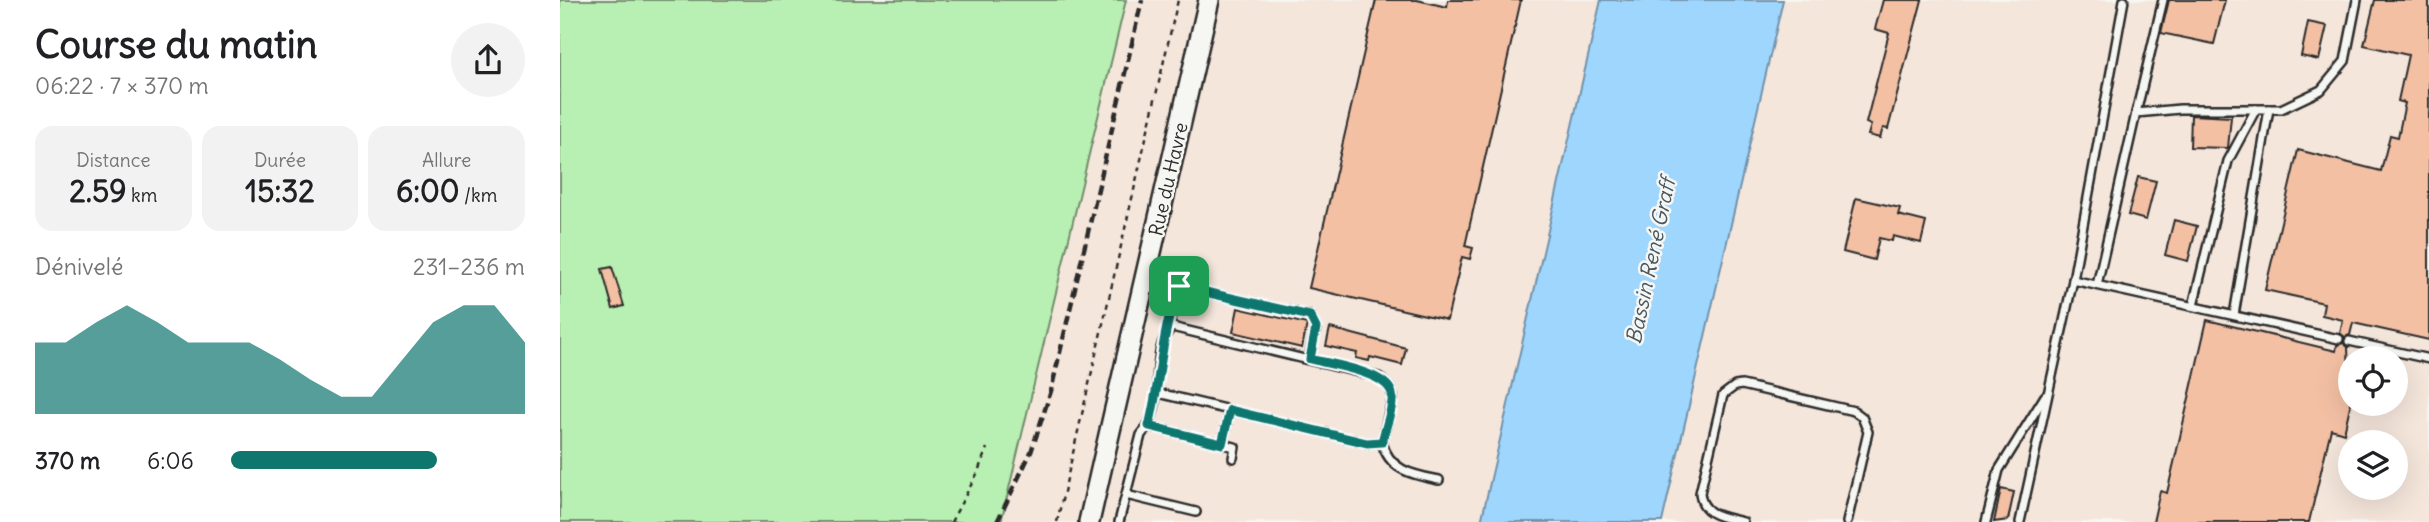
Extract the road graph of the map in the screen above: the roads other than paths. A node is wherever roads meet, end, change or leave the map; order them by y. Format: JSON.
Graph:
{"nodes":[{"id":1,"x":1209,"y":0,"type":"edge"},
{"id":2,"x":2124,"y":0,"type":"edge"},
{"id":3,"x":2163,"y":0,"type":"edge"},
{"id":4,"x":2357,"y":0,"type":"edge"},
{"id":5,"x":2256,"y":109,"type":"junction"},
{"id":6,"x":2269,"y":109,"type":"junction"},
{"id":7,"x":2136,"y":113,"type":"junction"},
{"id":8,"x":2073,"y":280,"type":"junction"},
{"id":9,"x":1144,"y":283,"type":"junction"},
{"id":10,"x":2097,"y":285,"type":"junction"},
{"id":11,"x":1175,"y":291,"type":"junction"},
{"id":12,"x":2193,"y":306,"type":"junction"},
{"id":13,"x":2234,"y":315,"type":"junction"},
{"id":14,"x":1167,"y":332,"type":"junction"},
{"id":15,"x":2339,"y":339,"type":"dead end"},
{"id":16,"x":2349,"y":341,"type":"dead end"},
{"id":17,"x":1310,"y":359,"type":"junction"},
{"id":18,"x":2429,"y":359,"type":"edge"},
{"id":19,"x":2049,"y":390,"type":"junction"},
{"id":20,"x":1158,"y":393,"type":"junction"},
{"id":21,"x":1230,"y":410,"type":"junction"},
{"id":22,"x":1149,"y":426,"type":"junction"},
{"id":23,"x":1382,"y":442,"type":"junction"},
{"id":24,"x":1222,"y":444,"type":"junction"},
{"id":25,"x":1233,"y":458,"type":"dead end"},
{"id":26,"x":1439,"y":480,"type":"dead end"},
{"id":27,"x":1126,"y":495,"type":"junction"},
{"id":28,"x":1196,"y":512,"type":"dead end"},
{"id":29,"x":1089,"y":522,"type":"edge"},
{"id":30,"x":1119,"y":522,"type":"edge"},
{"id":31,"x":1742,"y":522,"type":"edge"},
{"id":32,"x":1847,"y":522,"type":"edge"},
{"id":33,"x":1986,"y":522,"type":"edge"},
{"id":34,"x":2020,"y":522,"type":"edge"}],
"edges":[{"from":1,"to":9,"type":"main road","name":"Rue du Havre"},
{"from":2,"to":8,"type":"lane"},
{"from":3,"to":7,"type":"lane"},
{"from":4,"to":6,"type":"lane"},
{"from":5,"to":6,"type":"lane"},
{"from":5,"to":7,"type":"lane"},
{"from":5,"to":12,"type":"lane"},
{"from":6,"to":13,"type":"lane"},
{"from":7,"to":10,"type":"lane"},
{"from":8,"to":10,"type":"lane"},
{"from":8,"to":19,"type":"lane"},
{"from":9,"to":11,"type":"street"},
{"from":9,"to":29,"type":"main road","name":"Rue du Havre"},
{"from":10,"to":12,"type":"lane"},
{"from":11,"to":14,"type":"lane"},
{"from":11,"to":17,"type":"lane"},
{"from":12,"to":13,"type":"lane"},
{"from":13,"to":15,"type":"lane"},
{"from":14,"to":17,"type":"lane"},
{"from":14,"to":20,"type":"lane"},
{"from":16,"to":18,"type":"lane"},
{"from":17,"to":23,"type":"lane"},
{"from":19,"to":33,"type":"lane"},
{"from":19,"to":34,"type":"lane"},
{"from":20,"to":21,"type":"lane"},
{"from":20,"to":22,"type":"lane"},
{"from":21,"to":23,"type":"lane"},
{"from":21,"to":24,"type":"lane"},
{"from":22,"to":24,"type":"lane"},
{"from":22,"to":27,"type":"lane"},
{"from":23,"to":26,"type":"lane"},
{"from":24,"to":25,"type":"lane"},
{"from":27,"to":28,"type":"lane"},
{"from":27,"to":30,"type":"lane"},
{"from":31,"to":32,"type":"lane"}]}
